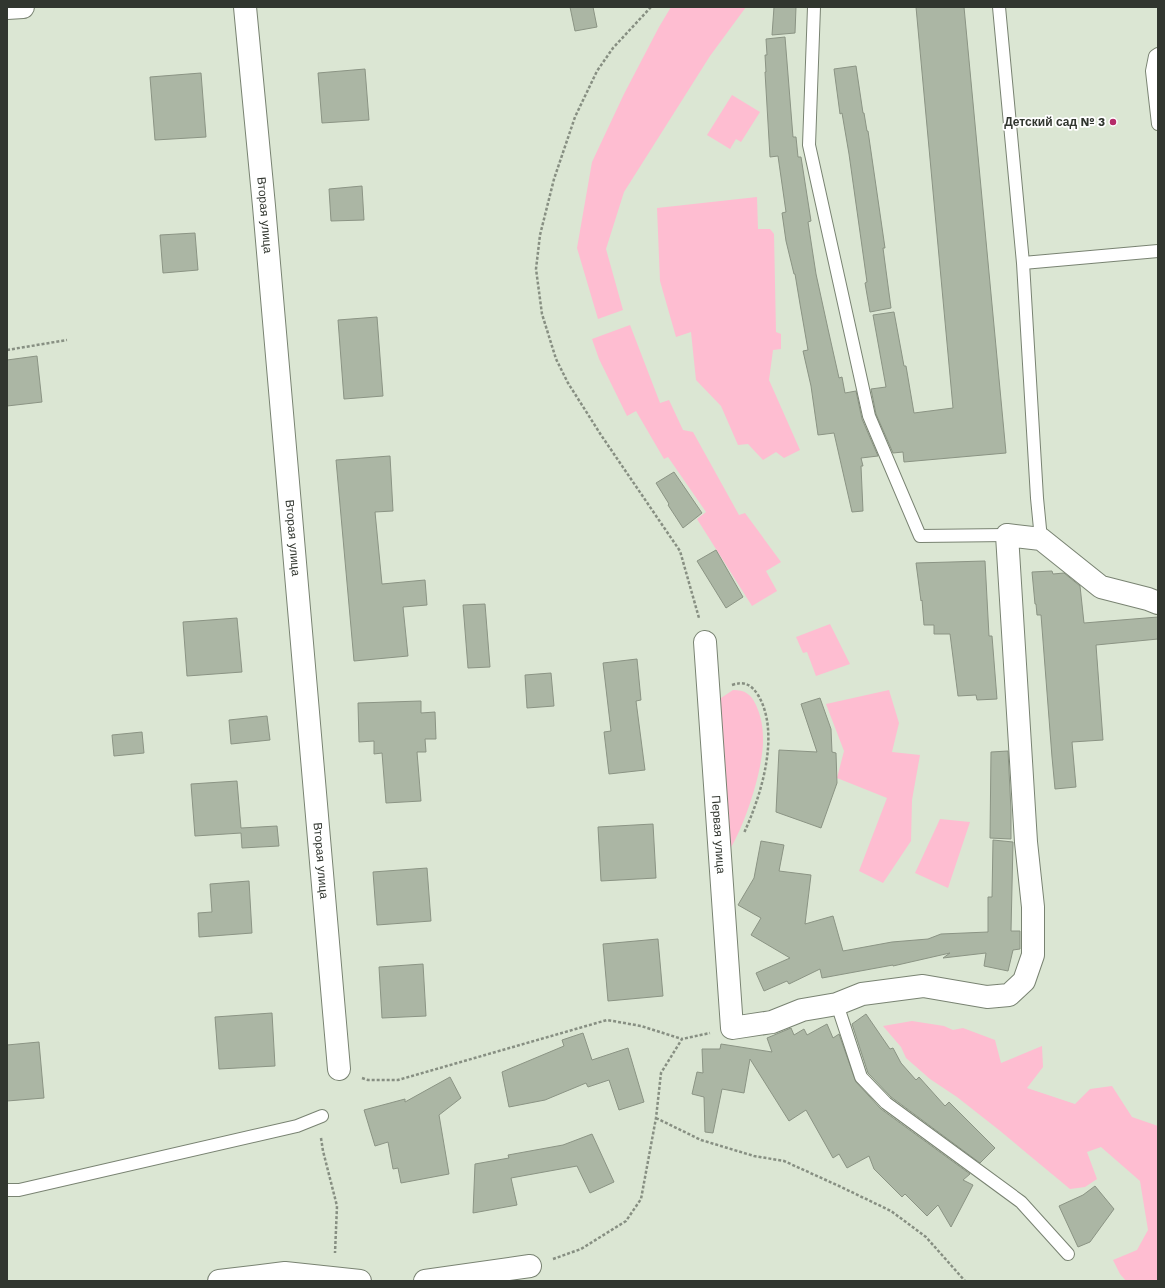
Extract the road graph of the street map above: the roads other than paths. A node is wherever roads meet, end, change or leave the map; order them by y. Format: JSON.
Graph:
{"nodes":[{"id":1,"x":23,"y":7,"type":"edge"},
{"id":2,"x":245,"y":7,"type":"edge"},
{"id":3,"x":814,"y":7,"type":"edge"},
{"id":4,"x":999,"y":7,"type":"edge"},
{"id":5,"x":7,"y":8,"type":"edge"},
{"id":6,"x":1158,"y":54,"type":"edge"},
{"id":7,"x":1158,"y":124,"type":"edge"},
{"id":8,"x":1158,"y":251,"type":"edge"},
{"id":9,"x":1023,"y":263,"type":"junction"},
{"id":10,"x":1007,"y":535,"type":"junction"},
{"id":11,"x":1041,"y":539,"type":"junction"},
{"id":12,"x":1155,"y":600,"type":"edge"},
{"id":13,"x":705,"y":642,"type":"road end"},
{"id":14,"x":837,"y":1004,"type":"junction"},
{"id":15,"x":339,"y":1069,"type":"road end"},
{"id":16,"x":322,"y":1116,"type":"road end"},
{"id":17,"x":7,"y":1190,"type":"edge"},
{"id":18,"x":1068,"y":1254,"type":"dead end"},
{"id":19,"x":530,"y":1266,"type":"road end"},
{"id":20,"x":219,"y":1281,"type":"edge"},
{"id":21,"x":360,"y":1281,"type":"edge"},
{"id":22,"x":425,"y":1281,"type":"edge"}],
"edges":[{"from":1,"to":5,"type":"street"},
{"from":2,"to":15,"type":"street","name":"Вторая улица"},
{"from":3,"to":10,"type":"lane"},
{"from":4,"to":9,"type":"lane"},
{"from":6,"to":7,"type":"lane"},
{"from":8,"to":9,"type":"lane"},
{"from":9,"to":11,"type":"lane"},
{"from":10,"to":11,"type":"street"},
{"from":10,"to":14,"type":"street"},
{"from":11,"to":12,"type":"street"},
{"from":13,"to":14,"type":"street","name":"Первая улица"},
{"from":14,"to":18,"type":"lane"},
{"from":16,"to":17,"type":"lane"},
{"from":19,"to":22,"type":"street"},
{"from":20,"to":21,"type":"street"}]}
